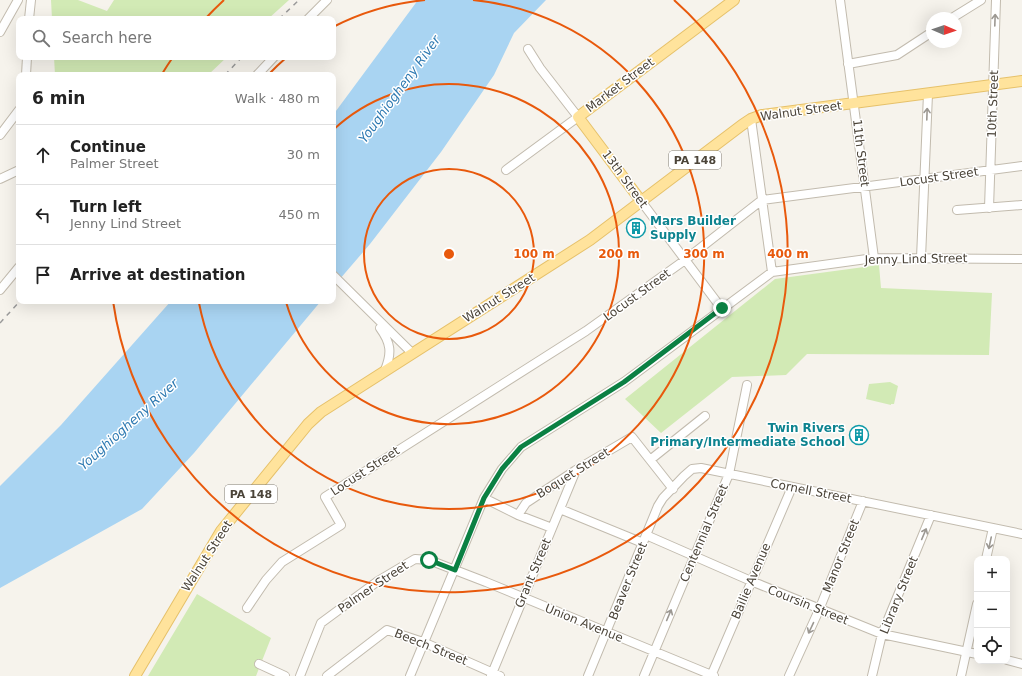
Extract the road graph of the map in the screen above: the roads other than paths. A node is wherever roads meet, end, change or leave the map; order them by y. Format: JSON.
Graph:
{"nodes":[{"id":1,"x":18,"y":0,"type":"edge"},
{"id":2,"x":32,"y":0,"type":"edge"},
{"id":3,"x":327,"y":0,"type":"edge"},
{"id":4,"x":734,"y":0,"type":"edge"},
{"id":5,"x":840,"y":0,"type":"edge"},
{"id":6,"x":981,"y":0,"type":"edge"},
{"id":7,"x":996,"y":0,"type":"edge"},
{"id":8,"x":962,"y":12,"type":"edge"},
{"id":9,"x":29,"y":16,"type":"edge"},
{"id":10,"x":311,"y":16,"type":"edge"},
{"id":11,"x":0,"y":32,"type":"edge"},
{"id":12,"x":926,"y":36,"type":"edge"},
{"id":13,"x":528,"y":49,"type":"dead end"},
{"id":14,"x":27,"y":60,"type":"edge"},
{"id":15,"x":271,"y":60,"type":"edge"},
{"id":16,"x":848,"y":64,"type":"junction"},
{"id":17,"x":26,"y":72,"type":"edge"},
{"id":18,"x":260,"y":72,"type":"edge"},
{"id":19,"x":1022,"y":81,"type":"edge"},
{"id":20,"x":993,"y":85,"type":"junction"},
{"id":21,"x":928,"y":94,"type":"junction"},
{"id":22,"x":855,"y":104,"type":"junction"},
{"id":23,"x":16,"y":114,"type":"edge"},
{"id":24,"x":578,"y":117,"type":"junction"},
{"id":25,"x":751,"y":119,"type":"junction"},
{"id":26,"x":0,"y":135,"type":"edge"},
{"id":27,"x":1022,"y":166,"type":"edge"},
{"id":28,"x":506,"y":170,"type":"dead end"},
{"id":29,"x":990,"y":170,"type":"junction"},
{"id":30,"x":16,"y":172,"type":"edge"},
{"id":31,"x":0,"y":180,"type":"edge"},
{"id":32,"x":925,"y":180,"type":"junction"},
{"id":33,"x":865,"y":187,"type":"junction"},
{"id":34,"x":762,"y":200,"type":"junction"},
{"id":35,"x":641,"y":201,"type":"junction"},
{"id":36,"x":1022,"y":204,"type":"edge"},
{"id":37,"x":989,"y":208,"type":"junction"},
{"id":38,"x":957,"y":210,"type":"dead end"},
{"id":39,"x":874,"y":258,"type":"junction"},
{"id":40,"x":921,"y":258,"type":"junction"},
{"id":41,"x":1022,"y":259,"type":"edge"},
{"id":42,"x":685,"y":260,"type":"junction"},
{"id":43,"x":16,"y":271,"type":"edge"},
{"id":44,"x":772,"y":272,"type":"junction"},
{"id":45,"x":336,"y":278,"type":"edge"},
{"id":46,"x":0,"y":290,"type":"edge"},
{"id":47,"x":722,"y":308,"type":"junction"},
{"id":48,"x":390,"y":338,"type":"junction"},
{"id":49,"x":412,"y":353,"type":"junction"},
{"id":50,"x":386,"y":370,"type":"junction"},
{"id":51,"x":747,"y":385,"type":"dead end"},
{"id":52,"x":705,"y":416,"type":"dead end"},
{"id":53,"x":650,"y":460,"type":"junction"},
{"id":54,"x":576,"y":470,"type":"junction"},
{"id":55,"x":729,"y":474,"type":"junction"},
{"id":56,"x":792,"y":487,"type":"junction"},
{"id":57,"x":673,"y":489,"type":"junction"},
{"id":58,"x":484,"y":498,"type":"junction"},
{"id":59,"x":863,"y":501,"type":"junction"},
{"id":60,"x":560,"y":509,"type":"junction"},
{"id":61,"x":518,"y":515,"type":"junction"},
{"id":62,"x":932,"y":516,"type":"junction"},
{"id":63,"x":552,"y":528,"type":"junction"},
{"id":64,"x":993,"y":528,"type":"junction"},
{"id":65,"x":1022,"y":534,"type":"edge"},
{"id":66,"x":645,"y":539,"type":"junction"},
{"id":67,"x":987,"y":556,"type":"edge"},
{"id":68,"x":694,"y":557,"type":"junction"},
{"id":69,"x":455,"y":570,"type":"junction"},
{"id":70,"x":751,"y":581,"type":"junction"},
{"id":71,"x":522,"y":598,"type":"junction"},
{"id":72,"x":247,"y":608,"type":"dead end"},
{"id":73,"x":819,"y":610,"type":"junction"},
{"id":74,"x":974,"y":618,"type":"edge"},
{"id":75,"x":607,"y":633,"type":"junction"},
{"id":76,"x":882,"y":634,"type":"junction"},
{"id":77,"x":423,"y":642,"type":"junction"},
{"id":78,"x":654,"y":651,"type":"junction"},
{"id":79,"x":967,"y":651,"type":"junction"},
{"id":80,"x":974,"y":653,"type":"edge"},
{"id":81,"x":1010,"y":661,"type":"edge"},
{"id":82,"x":259,"y":664,"type":"dead end"},
{"id":83,"x":1022,"y":664,"type":"edge"},
{"id":84,"x":491,"y":674,"type":"edge"},
{"id":85,"x":135,"y":676,"type":"edge"},
{"id":86,"x":285,"y":676,"type":"edge"},
{"id":87,"x":300,"y":676,"type":"edge"},
{"id":88,"x":327,"y":676,"type":"edge"},
{"id":89,"x":410,"y":676,"type":"edge"},
{"id":90,"x":500,"y":676,"type":"edge"},
{"id":91,"x":588,"y":676,"type":"edge"},
{"id":92,"x":644,"y":676,"type":"edge"},
{"id":93,"x":712,"y":676,"type":"edge"},
{"id":94,"x":788,"y":676,"type":"edge"},
{"id":95,"x":872,"y":676,"type":"edge"},
{"id":96,"x":961,"y":676,"type":"edge"}],
"edges":[{"from":1,"to":11,"type":"street"},
{"from":2,"to":9,"type":"street"},
{"from":3,"to":10,"type":"street"},
{"from":4,"to":24,"type":"main road","name":"Market Street"},
{"from":5,"to":16,"type":"street","name":"11th Street"},
{"from":6,"to":8,"type":"street"},
{"from":20,"to":7,"type":"street","name":"10th Street","one_way":true},
{"from":12,"to":16,"type":"street"},
{"from":13,"to":24,"type":"street","name":"13th Street"},
{"from":14,"to":17,"type":"street"},
{"from":15,"to":18,"type":"street"},
{"from":16,"to":22,"type":"street","name":"11th Street"},
{"from":19,"to":20,"type":"main road","name":"Walnut Street","number":"PA 148"},
{"from":20,"to":21,"type":"main road","name":"Walnut Street","number":"PA 148"},
{"from":20,"to":29,"type":"street","name":"10th Street"},
{"from":21,"to":22,"type":"main road","name":"Walnut Street","number":"PA 148"},
{"from":32,"to":21,"type":"street","one_way":true},
{"from":22,"to":25,"type":"main road","name":"Walnut Street","number":"PA 148"},
{"from":22,"to":33,"type":"street","name":"11th Street"},
{"from":23,"to":26,"type":"street"},
{"from":24,"to":28,"type":"street","name":"Market Street"},
{"from":24,"to":35,"type":"main road","name":"13th Street"},
{"from":25,"to":34,"type":"street"},
{"from":25,"to":35,"type":"main road","name":"Walnut Street","number":"PA 148"},
{"from":27,"to":29,"type":"street","name":"Locust Street"},
{"from":29,"to":32,"type":"street","name":"Locust Street"},
{"from":29,"to":37,"type":"street","name":"10th Street"},
{"from":30,"to":31,"type":"street"},
{"from":32,"to":33,"type":"street","name":"Locust Street"},
{"from":32,"to":40,"type":"street"},
{"from":33,"to":34,"type":"street","name":"Locust Street"},
{"from":33,"to":39,"type":"street","name":"11th Street"},
{"from":34,"to":42,"type":"street","name":"Locust Street"},
{"from":34,"to":44,"type":"street"},
{"from":35,"to":42,"type":"street","name":"13th Street"},
{"from":35,"to":49,"type":"main road","name":"Walnut Street","number":"PA 148"},
{"from":36,"to":37,"type":"street"},
{"from":37,"to":38,"type":"street"},
{"from":39,"to":40,"type":"street","name":"Jenny Lind Street"},
{"from":39,"to":44,"type":"street","name":"Jenny Lind Street"},
{"from":40,"to":41,"type":"street","name":"Jenny Lind Street"},
{"from":42,"to":47,"type":"street","name":"13th Street"},
{"from":42,"to":72,"type":"street","name":"Locust Street"},
{"from":43,"to":46,"type":"street"},
{"from":44,"to":47,"type":"street","name":"Jenny Lind Street"},
{"from":45,"to":48,"type":"street"},
{"from":47,"to":58,"type":"street","name":"Jenny Lind Street"},
{"from":48,"to":49,"type":"street"},
{"from":48,"to":50,"type":"street"},
{"from":49,"to":50,"type":"main road","name":"Walnut Street","number":"PA 148"},
{"from":50,"to":85,"type":"main road","name":"Walnut Street","number":"PA 148"},
{"from":51,"to":55,"type":"street","name":"Centennial Street"},
{"from":52,"to":53,"type":"street"},
{"from":53,"to":54,"type":"street","name":"Boquet Street"},
{"from":53,"to":57,"type":"street"},
{"from":54,"to":60,"type":"street","name":"Grant Street"},
{"from":54,"to":61,"type":"street","name":"Boquet Street"},
{"from":55,"to":56,"type":"street","name":"Cornell Street"},
{"from":55,"to":57,"type":"street","name":"Cornell Street"},
{"from":55,"to":68,"type":"street","name":"Centennial Street"},
{"from":56,"to":59,"type":"street","name":"Cornell Street"},
{"from":56,"to":70,"type":"street","name":"Bailie Avenue"},
{"from":57,"to":66,"type":"street","name":"Beaver Street"},
{"from":58,"to":61,"type":"street"},
{"from":58,"to":69,"type":"street","name":"Jenny Lind Street"},
{"from":59,"to":62,"type":"street","name":"Cornell Street"},
{"from":59,"to":73,"type":"street","name":"Manor Street"},
{"from":60,"to":63,"type":"street","name":"Grant Street"},
{"from":60,"to":66,"type":"street","name":"Coursin Street"},
{"from":61,"to":63,"type":"street"},
{"from":62,"to":64,"type":"street","name":"Cornell Street"},
{"from":76,"to":62,"type":"street","name":"Library Street","one_way":true},
{"from":63,"to":71,"type":"street","name":"Grant Street"},
{"from":64,"to":65,"type":"street","name":"Cornell Street"},
{"from":64,"to":67,"type":"street","one_way":true},
{"from":66,"to":68,"type":"street","name":"Coursin Street"},
{"from":66,"to":75,"type":"street","name":"Beaver Street"},
{"from":68,"to":70,"type":"street","name":"Coursin Street"},
{"from":78,"to":68,"type":"street","name":"Centennial Street","one_way":true},
{"from":69,"to":71,"type":"street","name":"Union Avenue"},
{"from":69,"to":77,"type":"street","name":"Jenny Lind Street"},
{"from":69,"to":87,"type":"street","name":"Palmer Street"},
{"from":70,"to":73,"type":"street","name":"Coursin Street"},
{"from":70,"to":93,"type":"street","name":"Bailie Avenue"},
{"from":71,"to":75,"type":"street","name":"Union Avenue"},
{"from":71,"to":84,"type":"street","name":"Grant Street"},
{"from":73,"to":76,"type":"street","name":"Coursin Street"},
{"from":73,"to":94,"type":"street","name":"Manor Street","one_way":true},
{"from":74,"to":79,"type":"street"},
{"from":75,"to":78,"type":"street","name":"Union Avenue"},
{"from":75,"to":91,"type":"street","name":"Beaver Street"},
{"from":76,"to":79,"type":"street","name":"Coursin Street"},
{"from":76,"to":95,"type":"street","name":"Library Street"},
{"from":77,"to":84,"type":"street","name":"Beech Street"},
{"from":77,"to":88,"type":"street","name":"Beech Street"},
{"from":77,"to":89,"type":"street","name":"Jenny Lind Street"},
{"from":78,"to":92,"type":"street","name":"Centennial Street"},
{"from":78,"to":93,"type":"street","name":"Union Avenue"},
{"from":79,"to":80,"type":"street","name":"Coursin Street"},
{"from":79,"to":96,"type":"street"},
{"from":81,"to":83,"type":"street"},
{"from":82,"to":86,"type":"street"},
{"from":84,"to":90,"type":"street","name":"Beech Street"}]}
